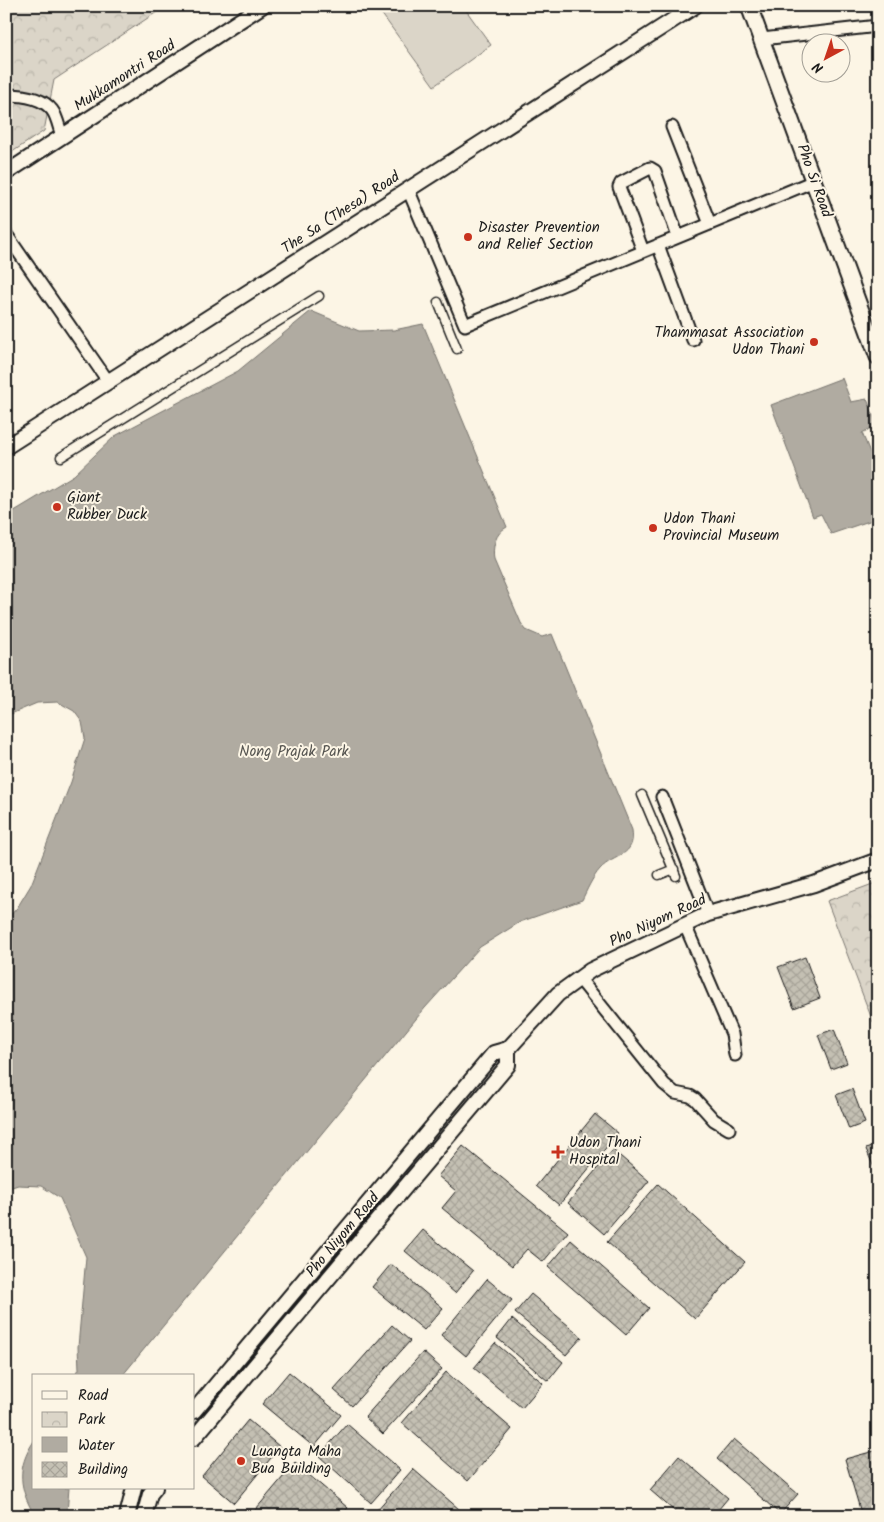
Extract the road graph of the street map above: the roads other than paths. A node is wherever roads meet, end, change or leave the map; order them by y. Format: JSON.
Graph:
{"nodes":[{"id":1,"x":262,"y":6,"type":"edge"},
{"id":2,"x":695,"y":6,"type":"edge"},
{"id":3,"x":749,"y":6,"type":"edge"},
{"id":4,"x":878,"y":26,"type":"edge"},
{"id":5,"x":762,"y":39,"type":"junction"},
{"id":6,"x":6,"y":95,"type":"edge"},
{"id":7,"x":672,"y":127,"type":"dead end"},
{"id":8,"x":62,"y":136,"type":"junction"},
{"id":9,"x":6,"y":172,"type":"edge"},
{"id":10,"x":814,"y":181,"type":"junction"},
{"id":11,"x":408,"y":189,"type":"junction"},
{"id":12,"x":710,"y":224,"type":"junction"},
{"id":13,"x":6,"y":234,"type":"edge"},
{"id":14,"x":678,"y":237,"type":"junction"},
{"id":15,"x":658,"y":245,"type":"junction"},
{"id":16,"x":643,"y":251,"type":"junction"},
{"id":17,"x":318,"y":296,"type":"dead end"},
{"id":18,"x":438,"y":302,"type":"dead end"},
{"id":19,"x":693,"y":340,"type":"dead end"},
{"id":20,"x":457,"y":349,"type":"dead end"},
{"id":21,"x":876,"y":349,"type":"edge"},
{"id":22,"x":108,"y":381,"type":"junction"},
{"id":23,"x":6,"y":447,"type":"edge"},
{"id":24,"x":61,"y":457,"type":"dead end"},
{"id":25,"x":642,"y":795,"type":"dead end"},
{"id":26,"x":662,"y":797,"type":"dead end"},
{"id":27,"x":878,"y":860,"type":"edge"},
{"id":28,"x":659,"y":875,"type":"dead end"},
{"id":29,"x":708,"y":914,"type":"junction"},
{"id":30,"x":685,"y":925,"type":"junction"},
{"id":31,"x":579,"y":978,"type":"junction"},
{"id":32,"x":508,"y":1049,"type":"junction"},
{"id":33,"x":735,"y":1055,"type":"dead end"},
{"id":34,"x":729,"y":1130,"type":"dead end"},
{"id":35,"x":195,"y":1410,"type":"edge"},
{"id":36,"x":195,"y":1437,"type":"edge"},
{"id":37,"x":133,"y":1490,"type":"edge"},
{"id":38,"x":153,"y":1490,"type":"edge"},
{"id":39,"x":126,"y":1516,"type":"edge"},
{"id":40,"x":144,"y":1516,"type":"edge"}],
"edges":[{"from":1,"to":8,"type":"street","name":"Mukkamontri Road"},
{"from":2,"to":11,"type":"street","name":"The Sa (Thesa) Road"},
{"from":3,"to":5,"type":"main road","name":"Pho Si Road"},
{"from":4,"to":5,"type":"street"},
{"from":5,"to":10,"type":"main road","name":"Pho Si Road"},
{"from":6,"to":8,"type":"street"},
{"from":7,"to":12,"type":"street"},
{"from":8,"to":9,"type":"street","name":"Mukkamontri Road"},
{"from":10,"to":12,"type":"street"},
{"from":10,"to":21,"type":"main road","name":"Pho Si Road"},
{"from":11,"to":16,"type":"street"},
{"from":11,"to":22,"type":"street","name":"The Sa (Thesa) Road"},
{"from":12,"to":14,"type":"street"},
{"from":13,"to":22,"type":"street"},
{"from":14,"to":15,"type":"street"},
{"from":14,"to":16,"type":"street"},
{"from":15,"to":16,"type":"street"},
{"from":15,"to":19,"type":"street"},
{"from":17,"to":24,"type":"street"},
{"from":18,"to":20,"type":"street"},
{"from":22,"to":23,"type":"street","name":"The Sa (Thesa) Road"},
{"from":25,"to":28,"type":"street"},
{"from":26,"to":29,"type":"street"},
{"from":27,"to":29,"type":"street","name":"Pho Niyom Road"},
{"from":29,"to":30,"type":"street","name":"Pho Niyom Road"},
{"from":30,"to":31,"type":"street","name":"Pho Niyom Road"},
{"from":30,"to":33,"type":"street"},
{"from":31,"to":32,"type":"street","name":"Pho Niyom Road"},
{"from":31,"to":34,"type":"street"},
{"from":32,"to":35,"type":"street","name":"Pho Niyom Road"},
{"from":32,"to":36,"type":"street","name":"Pho Niyom Road"},
{"from":37,"to":39,"type":"street"},
{"from":38,"to":40,"type":"street"}]}
